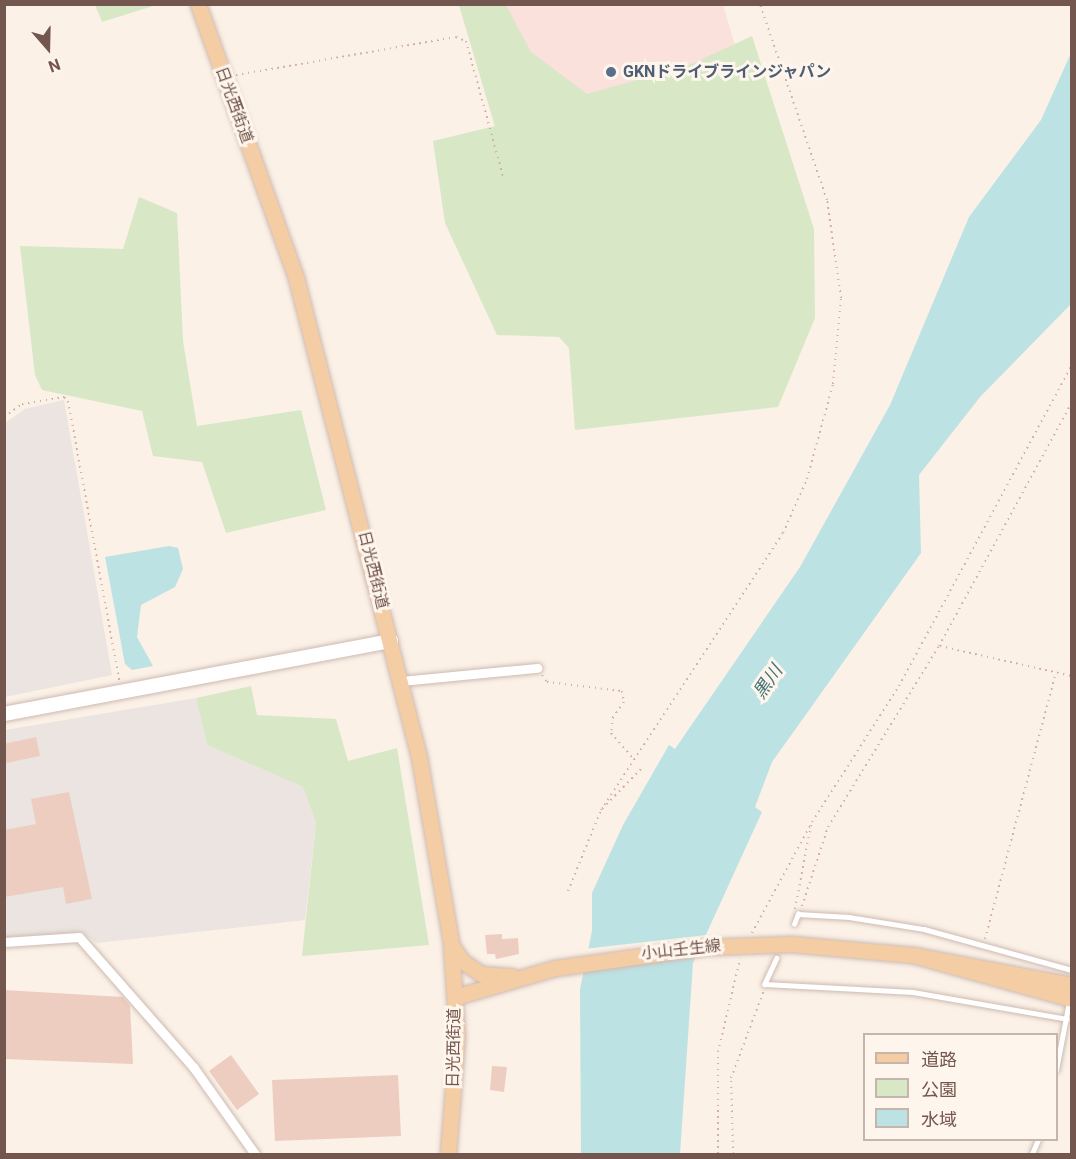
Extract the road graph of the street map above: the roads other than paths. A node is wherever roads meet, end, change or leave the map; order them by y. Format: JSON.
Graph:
{"nodes":[{"id":1,"x":198,"y":4,"type":"edge"},
{"id":2,"x":391,"y":641,"type":"junction"},
{"id":3,"x":537,"y":668,"type":"road end"},
{"id":4,"x":401,"y":681,"type":"junction"},
{"id":5,"x":4,"y":714,"type":"edge"},
{"id":6,"x":794,"y":924,"type":"dead end"},
{"id":7,"x":4,"y":942,"type":"edge"},
{"id":8,"x":451,"y":944,"type":"junction"},
{"id":9,"x":777,"y":957,"type":"dead end"},
{"id":10,"x":1071,"y":970,"type":"edge"},
{"id":11,"x":523,"y":976,"type":"junction"},
{"id":12,"x":1071,"y":993,"type":"edge"},
{"id":13,"x":455,"y":997,"type":"junction"},
{"id":14,"x":1066,"y":1019,"type":"junction"},
{"id":15,"x":1058,"y":1060,"type":"edge"},
{"id":16,"x":1038,"y":1141,"type":"edge"},
{"id":17,"x":255,"y":1155,"type":"edge"},
{"id":18,"x":448,"y":1155,"type":"edge"},
{"id":19,"x":1032,"y":1155,"type":"edge"}],
"edges":[{"from":1,"to":2,"type":"main road","name":"日光西街道"},
{"from":2,"to":4,"type":"main road","name":"日光西街道"},
{"from":2,"to":5,"type":"street"},
{"from":3,"to":4,"type":"street"},
{"from":4,"to":8,"type":"main road","name":"日光西街道"},
{"from":6,"to":10,"type":"lane"},
{"from":7,"to":17,"type":"street"},
{"from":8,"to":11,"type":"main road"},
{"from":8,"to":13,"type":"main road","name":"日光西街道"},
{"from":9,"to":14,"type":"lane"},
{"from":11,"to":12,"type":"main road","name":"小山壬生線"},
{"from":11,"to":13,"type":"main road","name":"小山壬生線"},
{"from":12,"to":14,"type":"lane"},
{"from":13,"to":18,"type":"main road","name":"日光西街道"},
{"from":14,"to":15,"type":"lane"},
{"from":16,"to":19,"type":"lane"}]}
